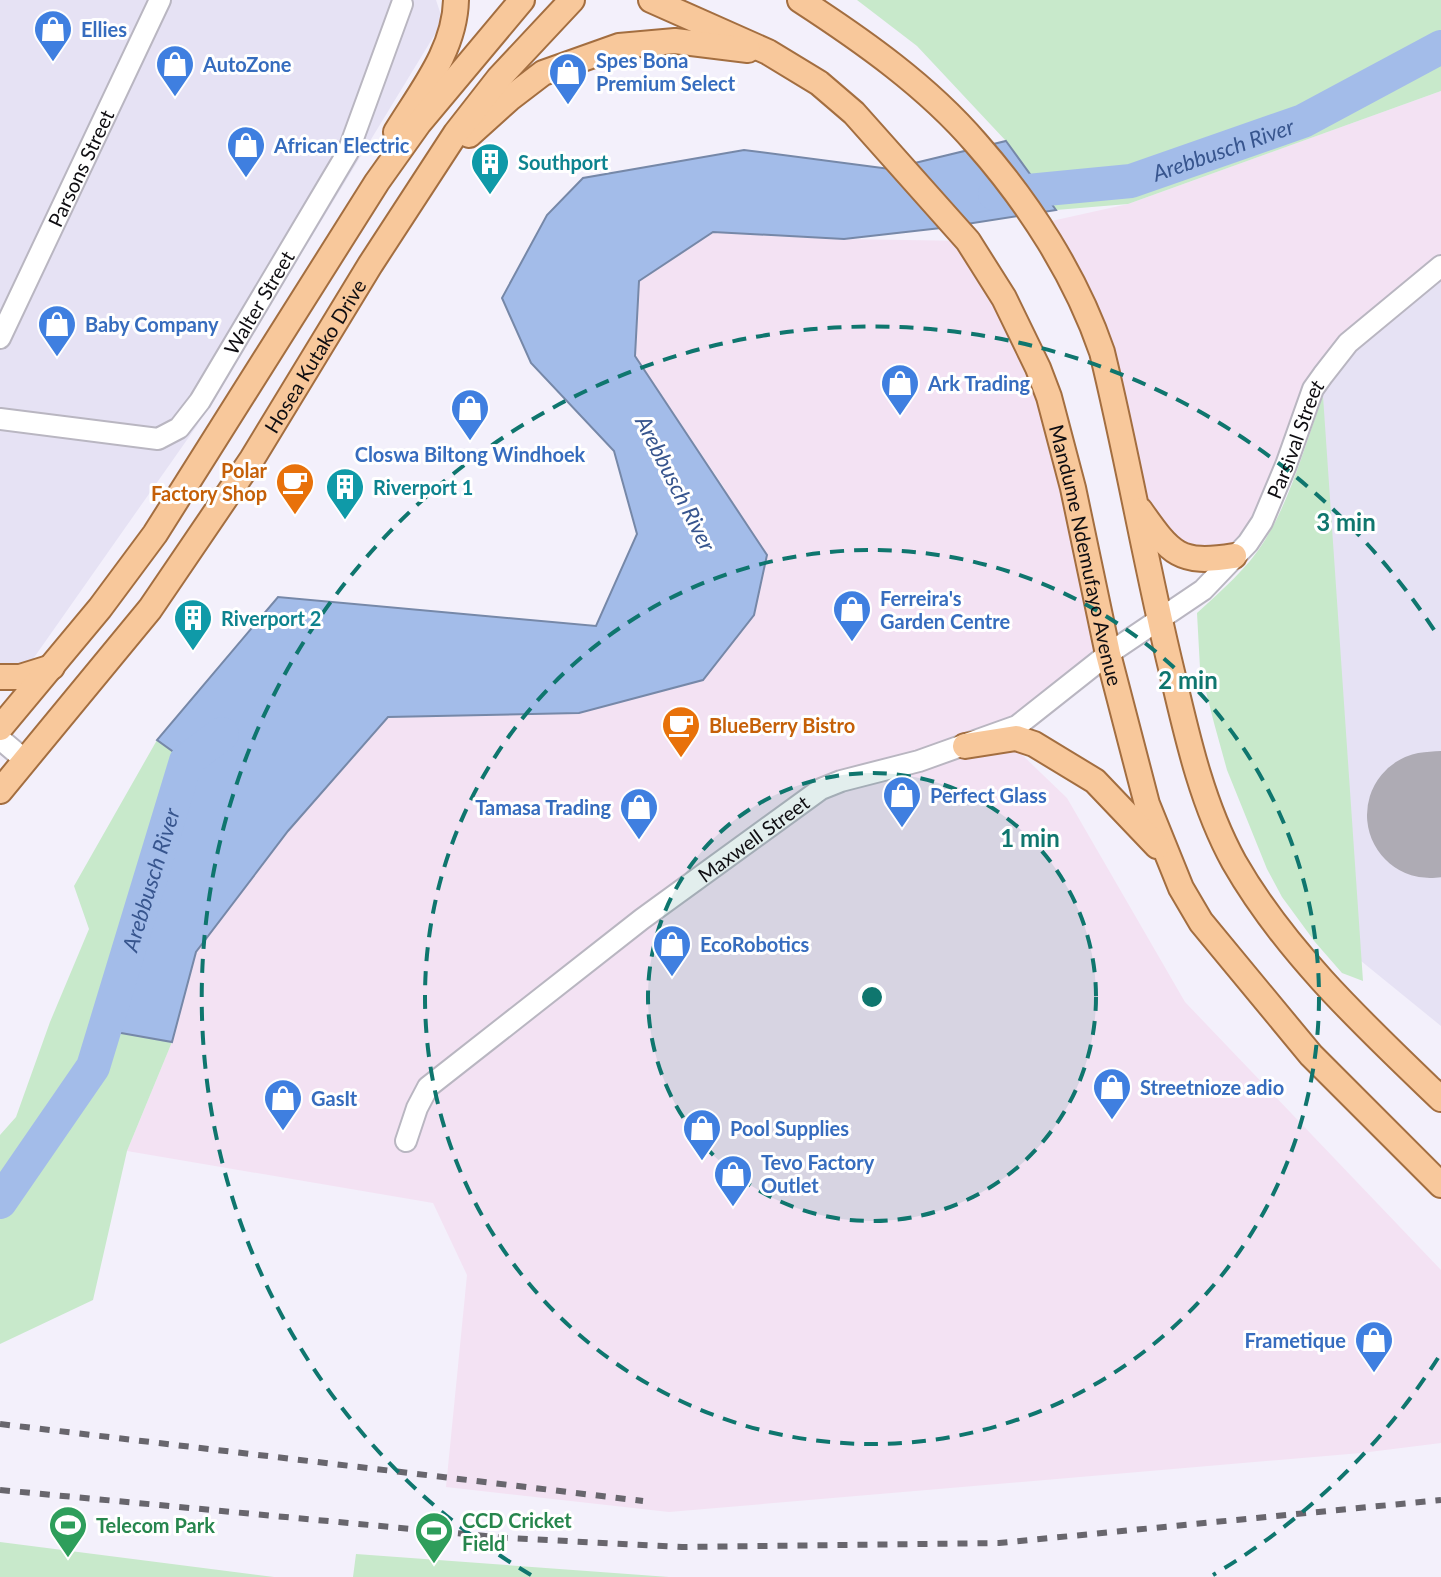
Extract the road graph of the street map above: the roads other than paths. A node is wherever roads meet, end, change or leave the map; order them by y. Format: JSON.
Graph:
{"nodes":[{"id":1,"x":160,"y":0,"type":"edge"},
{"id":2,"x":456,"y":0,"type":"edge"},
{"id":3,"x":522,"y":0,"type":"edge"},
{"id":4,"x":572,"y":0,"type":"edge"},
{"id":5,"x":651,"y":0,"type":"edge"},
{"id":6,"x":800,"y":0,"type":"edge"},
{"id":7,"x":402,"y":4,"type":"dead end"},
{"id":8,"x":768,"y":52,"type":"junction"},
{"id":9,"x":414,"y":196,"type":"junction"},
{"id":10,"x":1441,"y":266,"type":"edge"},
{"id":11,"x":296,"y":308,"type":"junction"},
{"id":12,"x":0,"y":338,"type":"edge"},
{"id":13,"x":0,"y":419,"type":"edge"},
{"id":14,"x":1134,"y":502,"type":"junction"},
{"id":15,"x":1234,"y":556,"type":"junction"},
{"id":16,"x":1159,"y":620,"type":"junction"},
{"id":17,"x":1108,"y":654,"type":"junction"},
{"id":18,"x":52,"y":666,"type":"junction"},
{"id":19,"x":0,"y":677,"type":"edge"},
{"id":20,"x":0,"y":728,"type":"edge"},
{"id":21,"x":0,"y":739,"type":"edge"},
{"id":22,"x":965,"y":746,"type":"junction"},
{"id":23,"x":26,"y":761,"type":"junction"},
{"id":24,"x":0,"y":791,"type":"edge"},
{"id":25,"x":1165,"y":853,"type":"junction"},
{"id":26,"x":1441,"y":1099,"type":"edge"},
{"id":27,"x":406,"y":1141,"type":"dead end"},
{"id":28,"x":1441,"y":1185,"type":"edge"}],
"edges":[{"from":1,"to":12,"type":"street","name":"Parsons Street"},
{"from":2,"to":11,"type":"main road"},
{"from":3,"to":11,"type":"main road","name":"Hosea Kutako Drive"},
{"from":4,"to":9,"type":"main road","name":"Hosea Kutako Drive"},
{"from":5,"to":8,"type":"main road","name":"Mandume Ndemufayo Avenue"},
{"from":6,"to":14,"type":"main road"},
{"from":7,"to":13,"type":"street","name":"Walter Street"},
{"from":8,"to":9,"type":"main road"},
{"from":8,"to":17,"type":"main road","name":"Mandume Ndemufayo Avenue"},
{"from":9,"to":23,"type":"main road","name":"Hosea Kutako Drive"},
{"from":10,"to":15,"type":"street","name":"Parsival Street"},
{"from":11,"to":18,"type":"main road","name":"Hosea Kutako Drive"},
{"from":14,"to":15,"type":"main road"},
{"from":14,"to":16,"type":"main road"},
{"from":15,"to":16,"type":"street","name":"Parsival Street"},
{"from":16,"to":17,"type":"street","name":"Maxwell Street"},
{"from":16,"to":26,"type":"main road"},
{"from":17,"to":22,"type":"street","name":"Maxwell Street"},
{"from":17,"to":25,"type":"main road","name":"Mandume Ndemufayo Avenue"},
{"from":18,"to":19,"type":"main road"},
{"from":18,"to":20,"type":"main road","name":"Hosea Kutako Drive"},
{"from":21,"to":23,"type":"street"},
{"from":22,"to":25,"type":"main road"},
{"from":22,"to":27,"type":"street","name":"Maxwell Street"},
{"from":23,"to":24,"type":"main road","name":"Hosea Kutako Drive"},
{"from":25,"to":28,"type":"main road","name":"Mandume Ndemufayo Avenue"}]}
